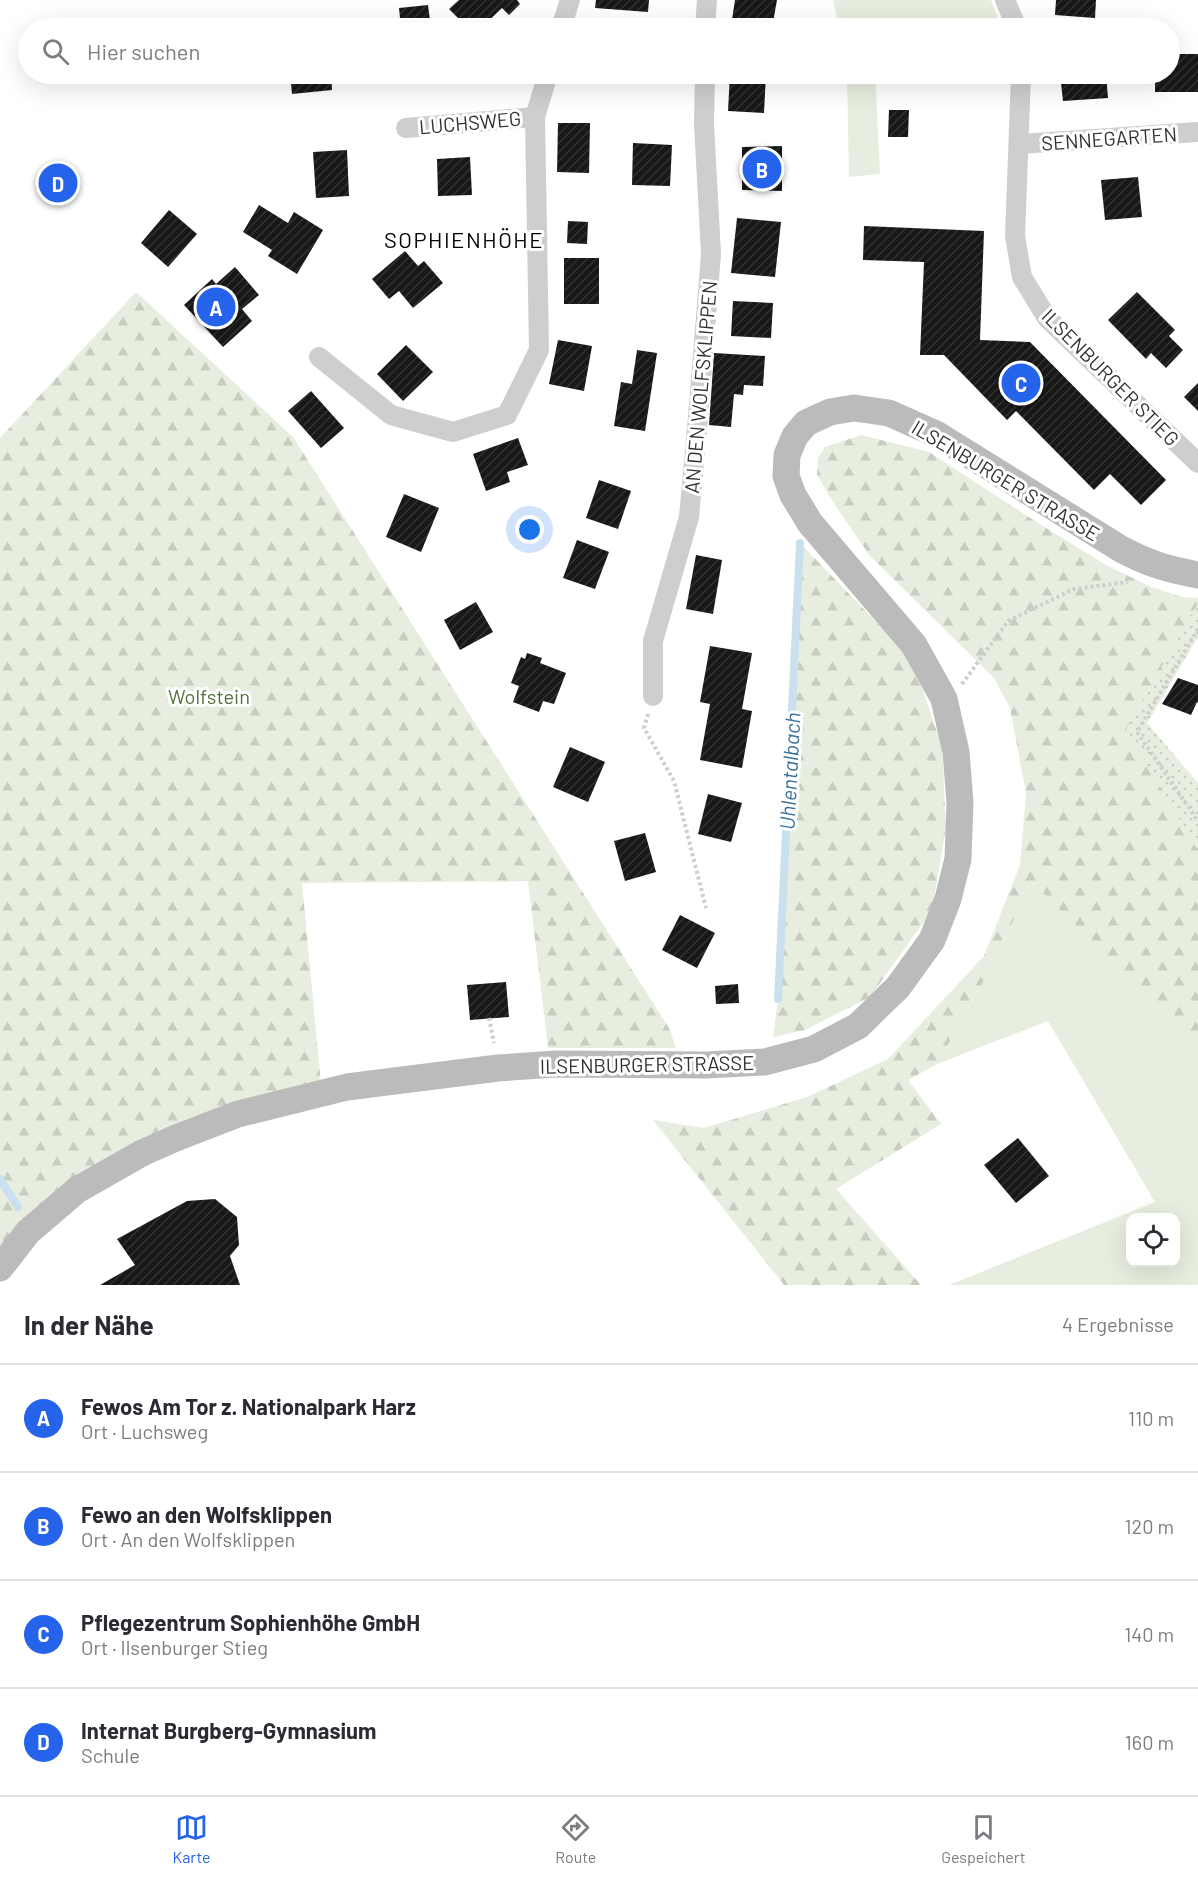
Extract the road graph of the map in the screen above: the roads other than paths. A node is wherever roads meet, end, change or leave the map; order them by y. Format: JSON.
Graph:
{"nodes":[{"id":1,"x":570,"y":0,"type":"edge"},
{"id":2,"x":707,"y":0,"type":"edge"},
{"id":3,"x":1005,"y":0,"type":"edge"},
{"id":4,"x":564,"y":18,"type":"edge"},
{"id":5,"x":706,"y":18,"type":"edge"},
{"id":6,"x":1013,"y":18,"type":"edge"},
{"id":7,"x":545,"y":84,"type":"edge"},
{"id":8,"x":705,"y":84,"type":"edge"},
{"id":9,"x":1022,"y":84,"type":"edge"},
{"id":10,"x":535,"y":117,"type":"junction"},
{"id":11,"x":406,"y":128,"type":"dead end"},
{"id":12,"x":1198,"y":132,"type":"edge"},
{"id":13,"x":1020,"y":144,"type":"junction"},
{"id":14,"x":319,"y":357,"type":"dead end"},
{"id":15,"x":1198,"y":464,"type":"edge"},
{"id":16,"x":1198,"y":574,"type":"edge"},
{"id":17,"x":653,"y":696,"type":"road end"},
{"id":18,"x":0,"y":1268,"type":"edge"}],
"edges":[{"from":1,"to":4,"type":"street"},
{"from":2,"to":5,"type":"street"},
{"from":3,"to":6,"type":"street"},
{"from":7,"to":10,"type":"street","name":"LUCHSWEG"},
{"from":8,"to":17,"type":"street","name":"AN DEN WOLFSKLIPPEN"},
{"from":9,"to":13,"type":"street","name":"ILSENBURGER STIEG"},
{"from":10,"to":11,"type":"street","name":"LUCHSWEG"},
{"from":10,"to":14,"type":"street","name":"LUCHSWEG"},
{"from":12,"to":13,"type":"street","name":"SENNEGARTEN"},
{"from":13,"to":15,"type":"street","name":"ILSENBURGER STIEG"},
{"from":16,"to":18,"type":"main road","name":"ILSENBURGER STRASSE"}]}
